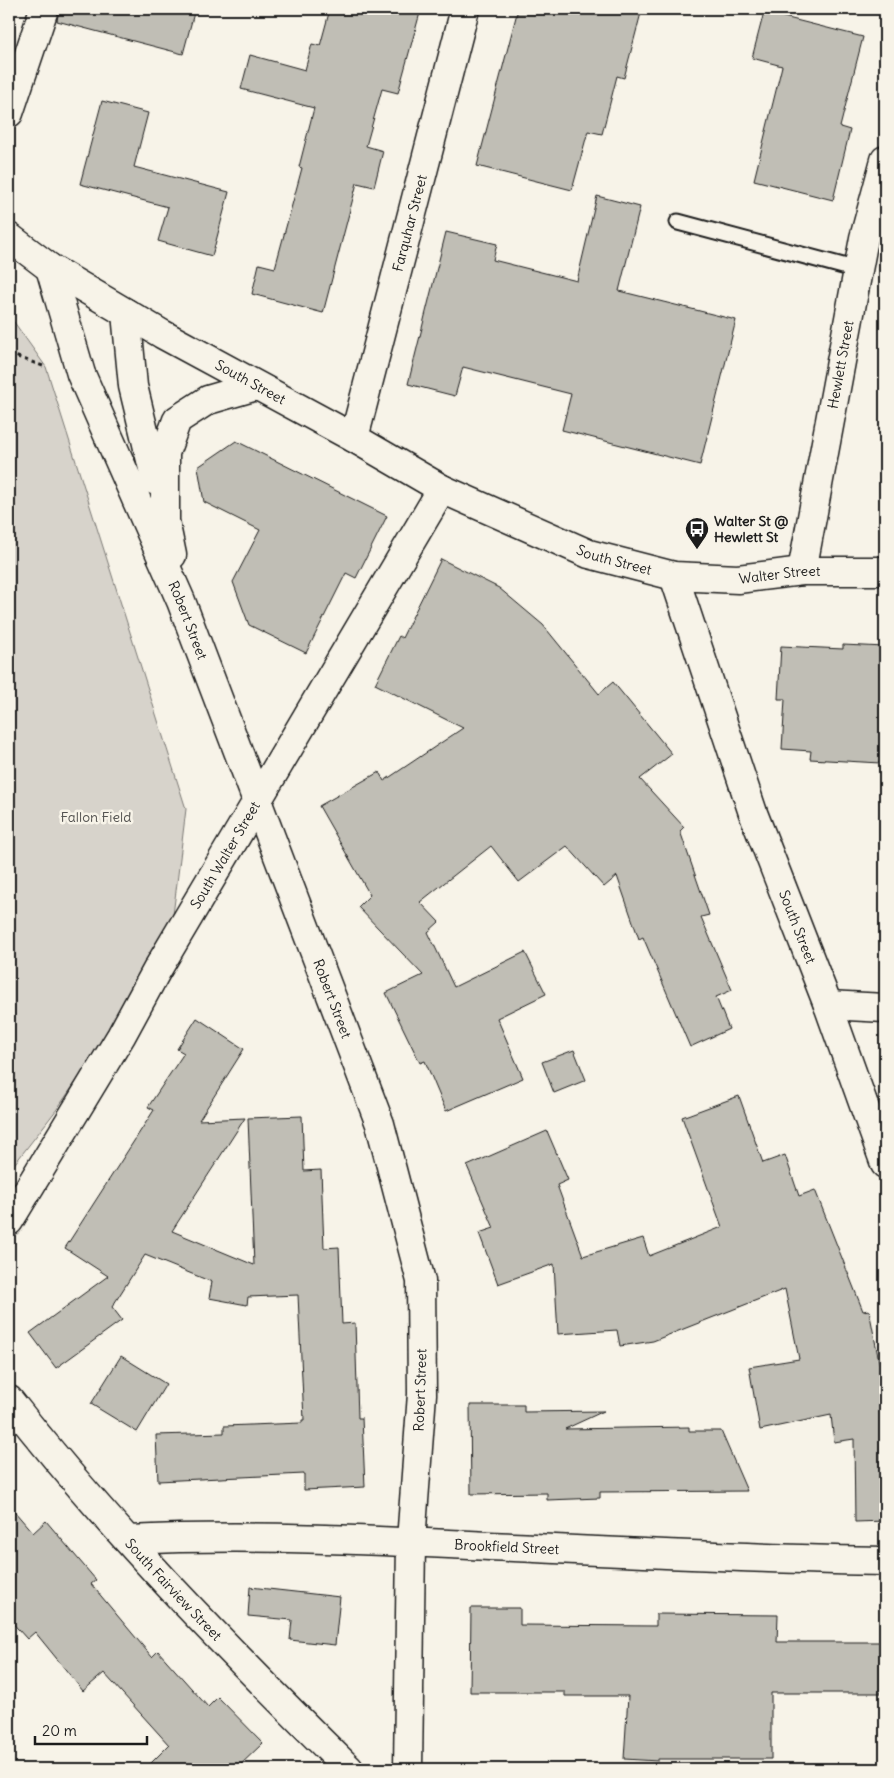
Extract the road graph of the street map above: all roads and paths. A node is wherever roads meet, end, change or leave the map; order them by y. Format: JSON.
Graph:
{"nodes":[{"id":1,"x":44,"y":9,"type":"edge"},
{"id":2,"x":465,"y":9,"type":"edge"},
{"id":3,"x":9,"y":113,"type":"edge"},
{"id":4,"x":885,"y":160,"type":"edge"},
{"id":5,"x":678,"y":222,"type":"dead end"},
{"id":6,"x":9,"y":237,"type":"edge"},
{"id":7,"x":50,"y":268,"type":"junction"},
{"id":8,"x":858,"y":270,"type":"junction"},
{"id":9,"x":126,"y":313,"type":"junction"},
{"id":10,"x":9,"y":354,"type":"edge"},
{"id":11,"x":46,"y":367,"type":"dead end"},
{"id":12,"x":256,"y":386,"type":"junction"},
{"id":13,"x":354,"y":438,"type":"junction"},
{"id":14,"x":442,"y":490,"type":"junction"},
{"id":15,"x":165,"y":522,"type":"junction"},
{"id":16,"x":885,"y":571,"type":"edge"},
{"id":17,"x":802,"y":572,"type":"junction"},
{"id":18,"x":674,"y":576,"type":"junction"},
{"id":19,"x":181,"y":601,"type":"junction"},
{"id":20,"x":258,"y":801,"type":"junction"},
{"id":21,"x":828,"y":1005,"type":"junction"},
{"id":22,"x":885,"y":1008,"type":"edge"},
{"id":23,"x":885,"y":1164,"type":"edge"},
{"id":24,"x":9,"y":1221,"type":"edge"},
{"id":25,"x":9,"y":1400,"type":"edge"},
{"id":26,"x":128,"y":1540,"type":"junction"},
{"id":27,"x":411,"y":1542,"type":"junction"},
{"id":28,"x":885,"y":1561,"type":"edge"},
{"id":29,"x":349,"y":1769,"type":"edge"},
{"id":30,"x":408,"y":1769,"type":"edge"}],
"edges":[{"from":1,"to":3,"type":"street"},
{"from":2,"to":13,"type":"street","name":"Farquhar Street"},
{"from":4,"to":8,"type":"street","name":"Hewlett Street"},
{"from":5,"to":8,"type":"lane"},
{"from":6,"to":7,"type":"street","name":"South Street"},
{"from":7,"to":9,"type":"street","name":"South Street"},
{"from":7,"to":19,"type":"street","name":"Robert Street"},
{"from":8,"to":17,"type":"street","name":"Hewlett Street"},
{"from":9,"to":12,"type":"street","name":"South Street"},
{"from":9,"to":15,"type":"street"},
{"from":10,"to":11,"type":"path"},
{"from":12,"to":13,"type":"street","name":"South Street"},
{"from":12,"to":15,"type":"street"},
{"from":13,"to":14,"type":"street","name":"South Street"},
{"from":14,"to":18,"type":"street","name":"South Street"},
{"from":14,"to":20,"type":"street","name":"South Walter Street"},
{"from":15,"to":19,"type":"street"},
{"from":16,"to":17,"type":"street","name":"Walter Street"},
{"from":17,"to":18,"type":"street","name":"Walter Street"},
{"from":18,"to":21,"type":"street","name":"South Street"},
{"from":19,"to":20,"type":"street","name":"Robert Street"},
{"from":20,"to":24,"type":"street","name":"South Walter Street"},
{"from":20,"to":27,"type":"street","name":"Robert Street"},
{"from":21,"to":22,"type":"street"},
{"from":21,"to":23,"type":"street","name":"South Street"},
{"from":25,"to":26,"type":"street","name":"South Fairview Street"},
{"from":26,"to":27,"type":"street","name":"Brookfield Street"},
{"from":26,"to":29,"type":"street","name":"South Fairview Street"},
{"from":27,"to":28,"type":"street","name":"Brookfield Street"},
{"from":27,"to":30,"type":"street","name":"Robert Street"}]}
